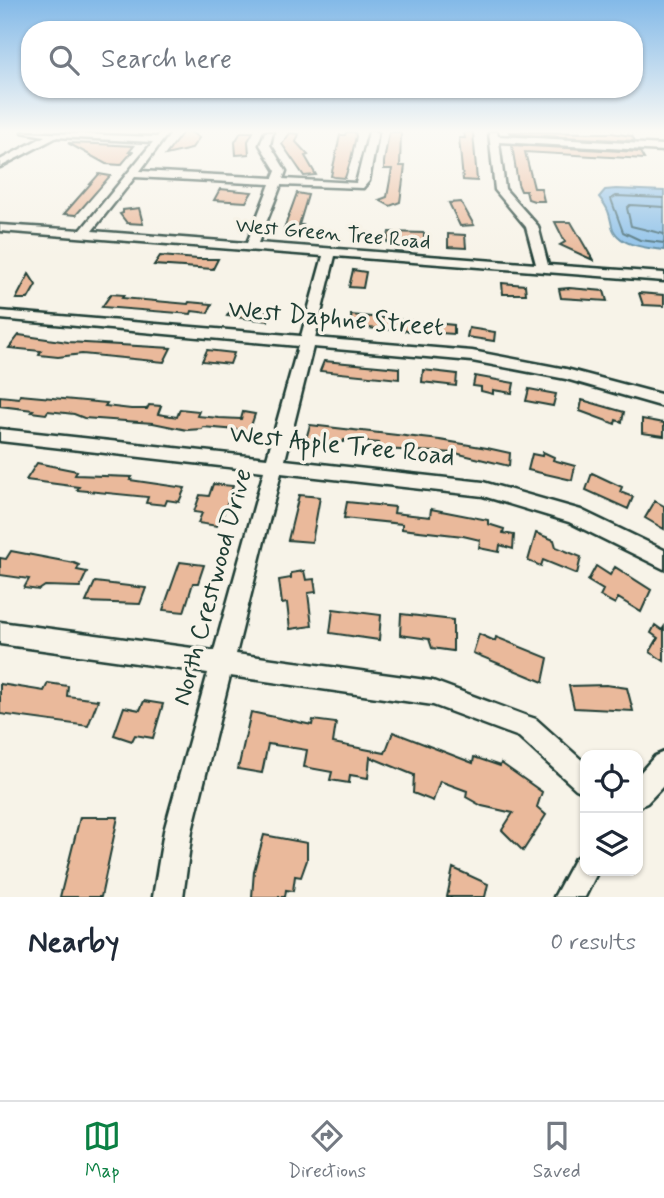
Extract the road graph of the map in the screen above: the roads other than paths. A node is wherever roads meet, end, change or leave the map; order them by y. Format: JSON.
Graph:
{"nodes":[{"id":1,"x":133,"y":174,"type":"joint"},
{"id":2,"x":280,"y":174,"type":"edge"},
{"id":3,"x":365,"y":174,"type":"edge"},
{"id":4,"x":498,"y":174,"type":"edge"},
{"id":5,"x":277,"y":183,"type":"junction"},
{"id":6,"x":0,"y":228,"type":"edge"},
{"id":7,"x":84,"y":234,"type":"junction"},
{"id":8,"x":250,"y":247,"type":"junction"},
{"id":9,"x":330,"y":253,"type":"junction"},
{"id":10,"x":543,"y":268,"type":"junction"},
{"id":11,"x":664,"y":277,"type":"edge"},
{"id":12,"x":0,"y":315,"type":"edge"},
{"id":13,"x":307,"y":342,"type":"junction"},
{"id":14,"x":664,"y":401,"type":"edge"},
{"id":15,"x":0,"y":435,"type":"edge"},
{"id":16,"x":275,"y":464,"type":"junction"},
{"id":17,"x":664,"y":560,"type":"edge"},
{"id":18,"x":0,"y":633,"type":"edge"},
{"id":19,"x":221,"y":665,"type":"junction"},
{"id":20,"x":664,"y":765,"type":"edge"},
{"id":21,"x":580,"y":776,"type":"edge"},
{"id":22,"x":643,"y":788,"type":"edge"},
{"id":23,"x":580,"y":876,"type":"edge"},
{"id":24,"x":168,"y":897,"type":"edge"},
{"id":25,"x":569,"y":897,"type":"edge"}],
"edges":[{"from":1,"to":5,"type":"street"},
{"from":1,"to":7,"type":"street"},
{"from":2,"to":5,"type":"street"},
{"from":3,"to":5,"type":"street"},
{"from":4,"to":10,"type":"street"},
{"from":5,"to":8,"type":"street"},
{"from":6,"to":7,"type":"street","name":"West Green Tree Road"},
{"from":7,"to":8,"type":"street","name":"West Green Tree Road"},
{"from":8,"to":9,"type":"street","name":"West Green Tree Road"},
{"from":9,"to":10,"type":"street","name":"West Green Tree Road"},
{"from":9,"to":13,"type":"street","name":"North Crestwood Drive"},
{"from":10,"to":11,"type":"street","name":"West Green Tree Road"},
{"from":12,"to":13,"type":"street","name":"West Daphne Street"},
{"from":13,"to":14,"type":"street","name":"West Daphne Street"},
{"from":13,"to":16,"type":"street","name":"North Crestwood Drive"},
{"from":15,"to":16,"type":"street","name":"West Apple Tree Road"},
{"from":16,"to":17,"type":"street","name":"West Apple Tree Road"},
{"from":16,"to":19,"type":"street","name":"North Crestwood Drive"},
{"from":18,"to":19,"type":"street"},
{"from":19,"to":21,"type":"street"},
{"from":19,"to":24,"type":"street","name":"North Crestwood Drive"},
{"from":20,"to":22,"type":"street"},
{"from":23,"to":25,"type":"street"}]}
